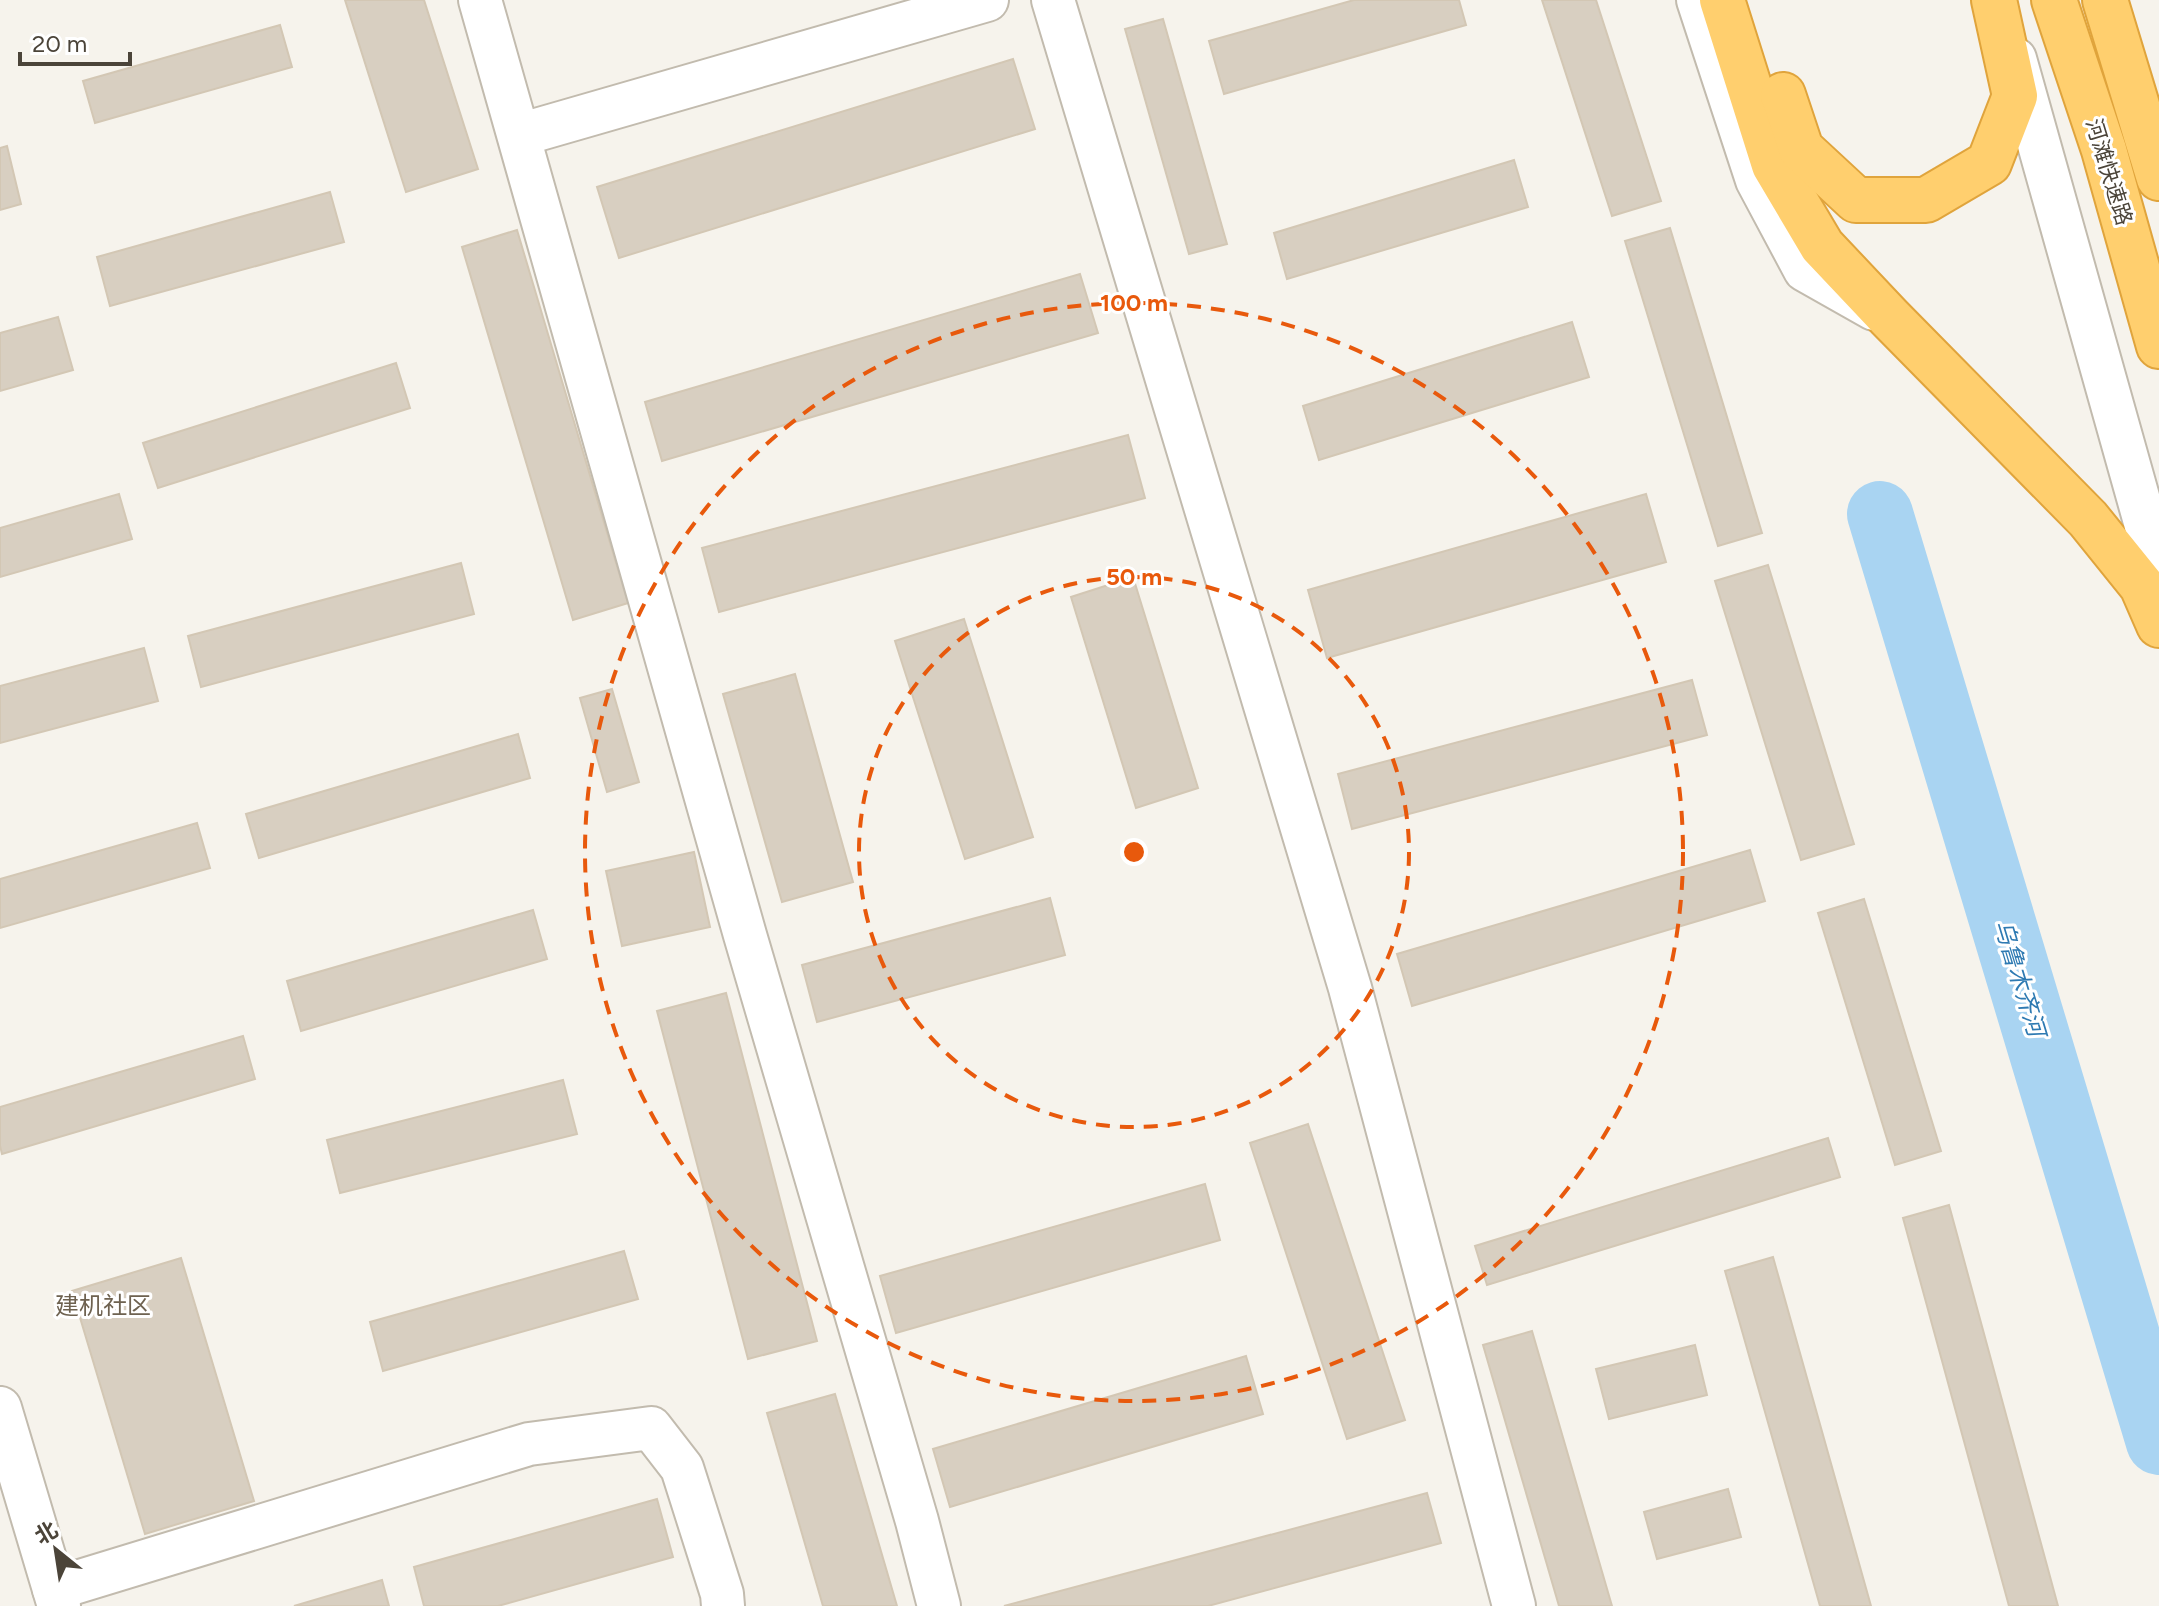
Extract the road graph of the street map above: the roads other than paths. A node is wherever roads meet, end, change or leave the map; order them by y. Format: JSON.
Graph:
{"nodes":[{"id":1,"x":480,"y":0,"type":"edge"},
{"id":2,"x":987,"y":0,"type":"edge"},
{"id":3,"x":1053,"y":0,"type":"edge"},
{"id":4,"x":1698,"y":0,"type":"edge"},
{"id":5,"x":1722,"y":0,"type":"edge"},
{"id":6,"x":1752,"y":0,"type":"edge"},
{"id":7,"x":1996,"y":0,"type":"edge"},
{"id":8,"x":2054,"y":0,"type":"edge"},
{"id":9,"x":2105,"y":0,"type":"edge"},
{"id":10,"x":519,"y":135,"type":"junction"},
{"id":11,"x":1788,"y":157,"type":"junction"},
{"id":12,"x":2159,"y":178,"type":"edge"},
{"id":13,"x":1889,"y":317,"type":"junction"},
{"id":14,"x":2159,"y":346,"type":"edge"},
{"id":15,"x":2159,"y":572,"type":"edge"},
{"id":16,"x":2159,"y":625,"type":"edge"},
{"id":17,"x":0,"y":1408,"type":"edge"},
{"id":18,"x":57,"y":1598,"type":"edge"},
{"id":19,"x":723,"y":1606,"type":"edge"},
{"id":20,"x":939,"y":1606,"type":"edge"},
{"id":21,"x":1514,"y":1606,"type":"edge"}],
"edges":[{"from":1,"to":10,"type":"street"},
{"from":2,"to":10,"type":"street"},
{"from":3,"to":21,"type":"street"},
{"from":4,"to":13,"type":"street"},
{"from":5,"to":11,"type":"highway"},
{"from":6,"to":11,"type":"highway"},
{"from":7,"to":11,"type":"highway"},
{"from":7,"to":15,"type":"street"},
{"from":8,"to":14,"type":"highway","name":"河滩快速路"},
{"from":9,"to":12,"type":"highway","name":"河滩快速路"},
{"from":10,"to":20,"type":"street"},
{"from":11,"to":13,"type":"highway"},
{"from":13,"to":16,"type":"highway"},
{"from":17,"to":18,"type":"street"},
{"from":18,"to":19,"type":"street"}]}
